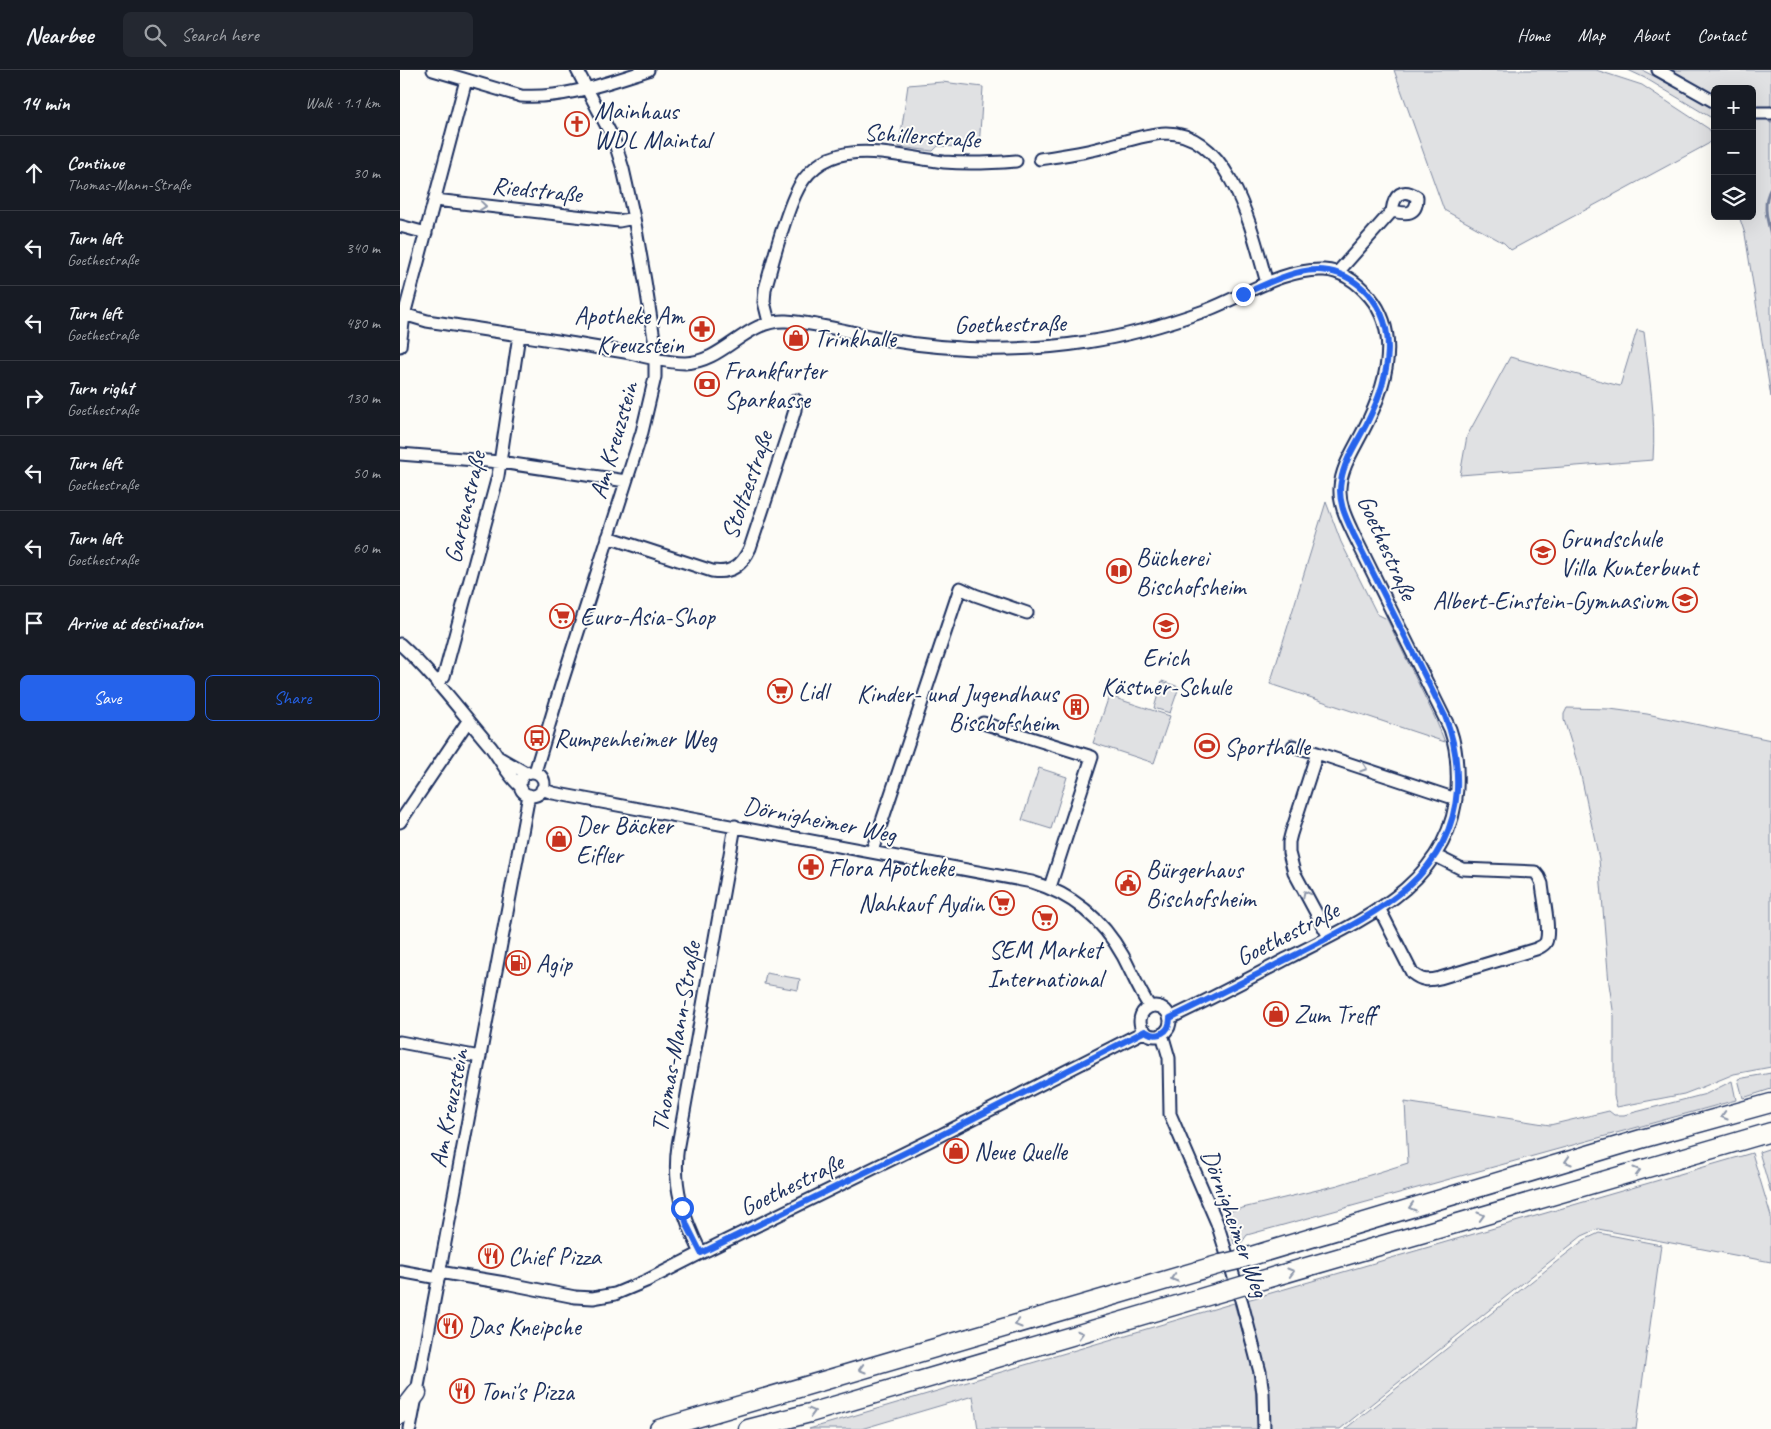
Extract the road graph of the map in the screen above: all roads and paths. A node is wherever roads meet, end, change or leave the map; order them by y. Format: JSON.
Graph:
{"nodes":[{"id":1,"x":433,"y":70,"type":"edge"},
{"id":2,"x":577,"y":70,"type":"edge"},
{"id":3,"x":648,"y":70,"type":"edge"},
{"id":4,"x":1658,"y":70,"type":"edge"},
{"id":5,"x":466,"y":80,"type":"junction"},
{"id":6,"x":587,"y":88,"type":"junction"},
{"id":7,"x":1711,"y":100,"type":"edge"},
{"id":8,"x":1770,"y":112,"type":"edge"},
{"id":9,"x":1756,"y":113,"type":"edge"},
{"id":10,"x":1040,"y":159,"type":"dead end"},
{"id":11,"x":1016,"y":161,"type":"dead end"},
{"id":12,"x":434,"y":200,"type":"junction"},
{"id":13,"x":1392,"y":211,"type":"dead end"},
{"id":14,"x":634,"y":218,"type":"junction"},
{"id":15,"x":400,"y":226,"type":"edge"},
{"id":16,"x":426,"y":233,"type":"junction"},
{"id":17,"x":1338,"y":272,"type":"junction"},
{"id":18,"x":1268,"y":284,"type":"junction"},
{"id":19,"x":402,"y":314,"type":"edge"},
{"id":20,"x":769,"y":322,"type":"junction"},
{"id":21,"x":519,"y":335,"type":"junction"},
{"id":22,"x":400,"y":346,"type":"edge"},
{"id":23,"x":656,"y":360,"type":"junction"},
{"id":24,"x":796,"y":400,"type":"dead end"},
{"id":25,"x":400,"y":454,"type":"edge"},
{"id":26,"x":500,"y":462,"type":"junction"},
{"id":27,"x":626,"y":481,"type":"junction"},
{"id":28,"x":608,"y":537,"type":"junction"},
{"id":29,"x":1027,"y":613,"type":"dead end"},
{"id":30,"x":400,"y":644,"type":"edge"},
{"id":31,"x":437,"y":683,"type":"junction"},
{"id":32,"x":468,"y":721,"type":"junction"},
{"id":33,"x":982,"y":723,"type":"dead end"},
{"id":34,"x":1293,"y":746,"type":"dead end"},
{"id":35,"x":1317,"y":752,"type":"junction"},
{"id":36,"x":496,"y":756,"type":"junction"},
{"id":37,"x":530,"y":773,"type":"junction"},
{"id":38,"x":520,"y":786,"type":"junction"},
{"id":39,"x":542,"y":789,"type":"junction"},
{"id":40,"x":529,"y":795,"type":"junction"},
{"id":41,"x":1456,"y":799,"type":"junction"},
{"id":42,"x":401,"y":820,"type":"edge"},
{"id":43,"x":735,"y":826,"type":"junction"},
{"id":44,"x":872,"y":851,"type":"junction"},
{"id":45,"x":1436,"y":856,"type":"junction"},
{"id":46,"x":1050,"y":888,"type":"junction"},
{"id":47,"x":1379,"y":908,"type":"junction"},
{"id":48,"x":1329,"y":937,"type":"junction"},
{"id":49,"x":1150,"y":1007,"type":"junction"},
{"id":50,"x":1170,"y":1018,"type":"junction"},
{"id":51,"x":1145,"y":1031,"type":"junction"},
{"id":52,"x":1162,"y":1034,"type":"junction"},
{"id":53,"x":400,"y":1042,"type":"edge"},
{"id":54,"x":480,"y":1057,"type":"junction"},
{"id":55,"x":1771,"y":1102,"type":"edge"},
{"id":56,"x":1771,"y":1132,"type":"edge"},
{"id":57,"x":701,"y":1253,"type":"junction"},
{"id":58,"x":400,"y":1271,"type":"edge"},
{"id":59,"x":439,"y":1275,"type":"junction"},
{"id":60,"x":417,"y":1393,"type":"junction"},
{"id":61,"x":400,"y":1415,"type":"edge"},
{"id":62,"x":410,"y":1429,"type":"edge"},
{"id":63,"x":659,"y":1429,"type":"edge"},
{"id":64,"x":748,"y":1429,"type":"edge"},
{"id":65,"x":1264,"y":1429,"type":"edge"}],
"edges":[{"from":1,"to":5,"type":"street"},
{"from":2,"to":6,"type":"street","name":"Am Kreuzstein"},
{"from":3,"to":6,"type":"street"},
{"from":4,"to":7,"type":"street"},
{"from":5,"to":6,"type":"street"},
{"from":5,"to":12,"type":"street"},
{"from":6,"to":14,"type":"street","name":"Am Kreuzstein"},
{"from":8,"to":9,"type":"street"},
{"from":10,"to":18,"type":"street"},
{"from":11,"to":20,"type":"street","name":"Schillerstraße"},
{"from":12,"to":14,"type":"street","name":"Riedstraße","one_way":true},
{"from":12,"to":16,"type":"street"},
{"from":13,"to":17,"type":"street"},
{"from":14,"to":23,"type":"street","name":"Am Kreuzstein"},
{"from":15,"to":16,"type":"street"},
{"from":16,"to":19,"type":"street"},
{"from":17,"to":18,"type":"street","name":"Goethestraße"},
{"from":17,"to":41,"type":"street","name":"Goethestraße"},
{"from":18,"to":20,"type":"street","name":"Goethestraße"},
{"from":19,"to":21,"type":"street","name":"Goethestraße"},
{"from":19,"to":22,"type":"street"},
{"from":20,"to":23,"type":"street","name":"Goethestraße"},
{"from":21,"to":23,"type":"street","name":"Goethestraße"},
{"from":21,"to":26,"type":"street","name":"Gartenstraße"},
{"from":23,"to":27,"type":"street","name":"Am Kreuzstein"},
{"from":24,"to":28,"type":"street","name":"Stoltzestraße"},
{"from":25,"to":26,"type":"street"},
{"from":26,"to":27,"type":"street"},
{"from":26,"to":31,"type":"street","name":"Gartenstraße"},
{"from":27,"to":28,"type":"street","name":"Am Kreuzstein"},
{"from":28,"to":37,"type":"street","name":"Am Kreuzstein"},
{"from":29,"to":44,"type":"street"},
{"from":30,"to":31,"type":"street"},
{"from":31,"to":32,"type":"street"},
{"from":32,"to":36,"type":"street"},
{"from":32,"to":42,"type":"street"},
{"from":33,"to":46,"type":"street"},
{"from":34,"to":35,"type":"street"},
{"from":35,"to":41,"type":"street","one_way":true},
{"from":48,"to":35,"type":"street","one_way":true},
{"from":36,"to":37,"type":"street"},
{"from":36,"to":38,"type":"street"},
{"from":37,"to":38,"type":"street"},
{"from":37,"to":39,"type":"street"},
{"from":38,"to":40,"type":"street"},
{"from":39,"to":40,"type":"street"},
{"from":39,"to":43,"type":"street","name":"Dörnigheimer Weg"},
{"from":40,"to":54,"type":"street","name":"Am Kreuzstein"},
{"from":41,"to":45,"type":"street","name":"Goethestraße"},
{"from":43,"to":44,"type":"street","name":"Dörnigheimer Weg"},
{"from":43,"to":57,"type":"street","name":"Thomas-Mann-Straße"},
{"from":44,"to":46,"type":"street","name":"Dörnigheimer Weg"},
{"from":45,"to":47,"type":"street","name":"Goethestraße"},
{"from":45,"to":47,"type":"street"},
{"from":46,"to":49,"type":"street","name":"Dörnigheimer Weg"},
{"from":47,"to":48,"type":"street","name":"Goethestraße"},
{"from":48,"to":50,"type":"street","name":"Goethestraße"},
{"from":49,"to":50,"type":"street"},
{"from":49,"to":51,"type":"street"},
{"from":50,"to":52,"type":"street"},
{"from":51,"to":52,"type":"street"},
{"from":51,"to":57,"type":"street","name":"Goethestraße"},
{"from":52,"to":65,"type":"street","name":"Dörnigheimer Weg"},
{"from":53,"to":54,"type":"street"},
{"from":54,"to":59,"type":"street","name":"Am Kreuzstein"},
{"from":55,"to":63,"type":"highway","one_way":true,"bridge":true},
{"from":64,"to":56,"type":"highway","one_way":true,"bridge":true},
{"from":57,"to":59,"type":"street","name":"Goethestraße"},
{"from":58,"to":59,"type":"street","name":"Goethestraße"},
{"from":59,"to":60,"type":"street","name":"Am Kreuzstein"},
{"from":60,"to":61,"type":"highway"},
{"from":60,"to":62,"type":"street","name":"Am Kreuzstein"}]}
